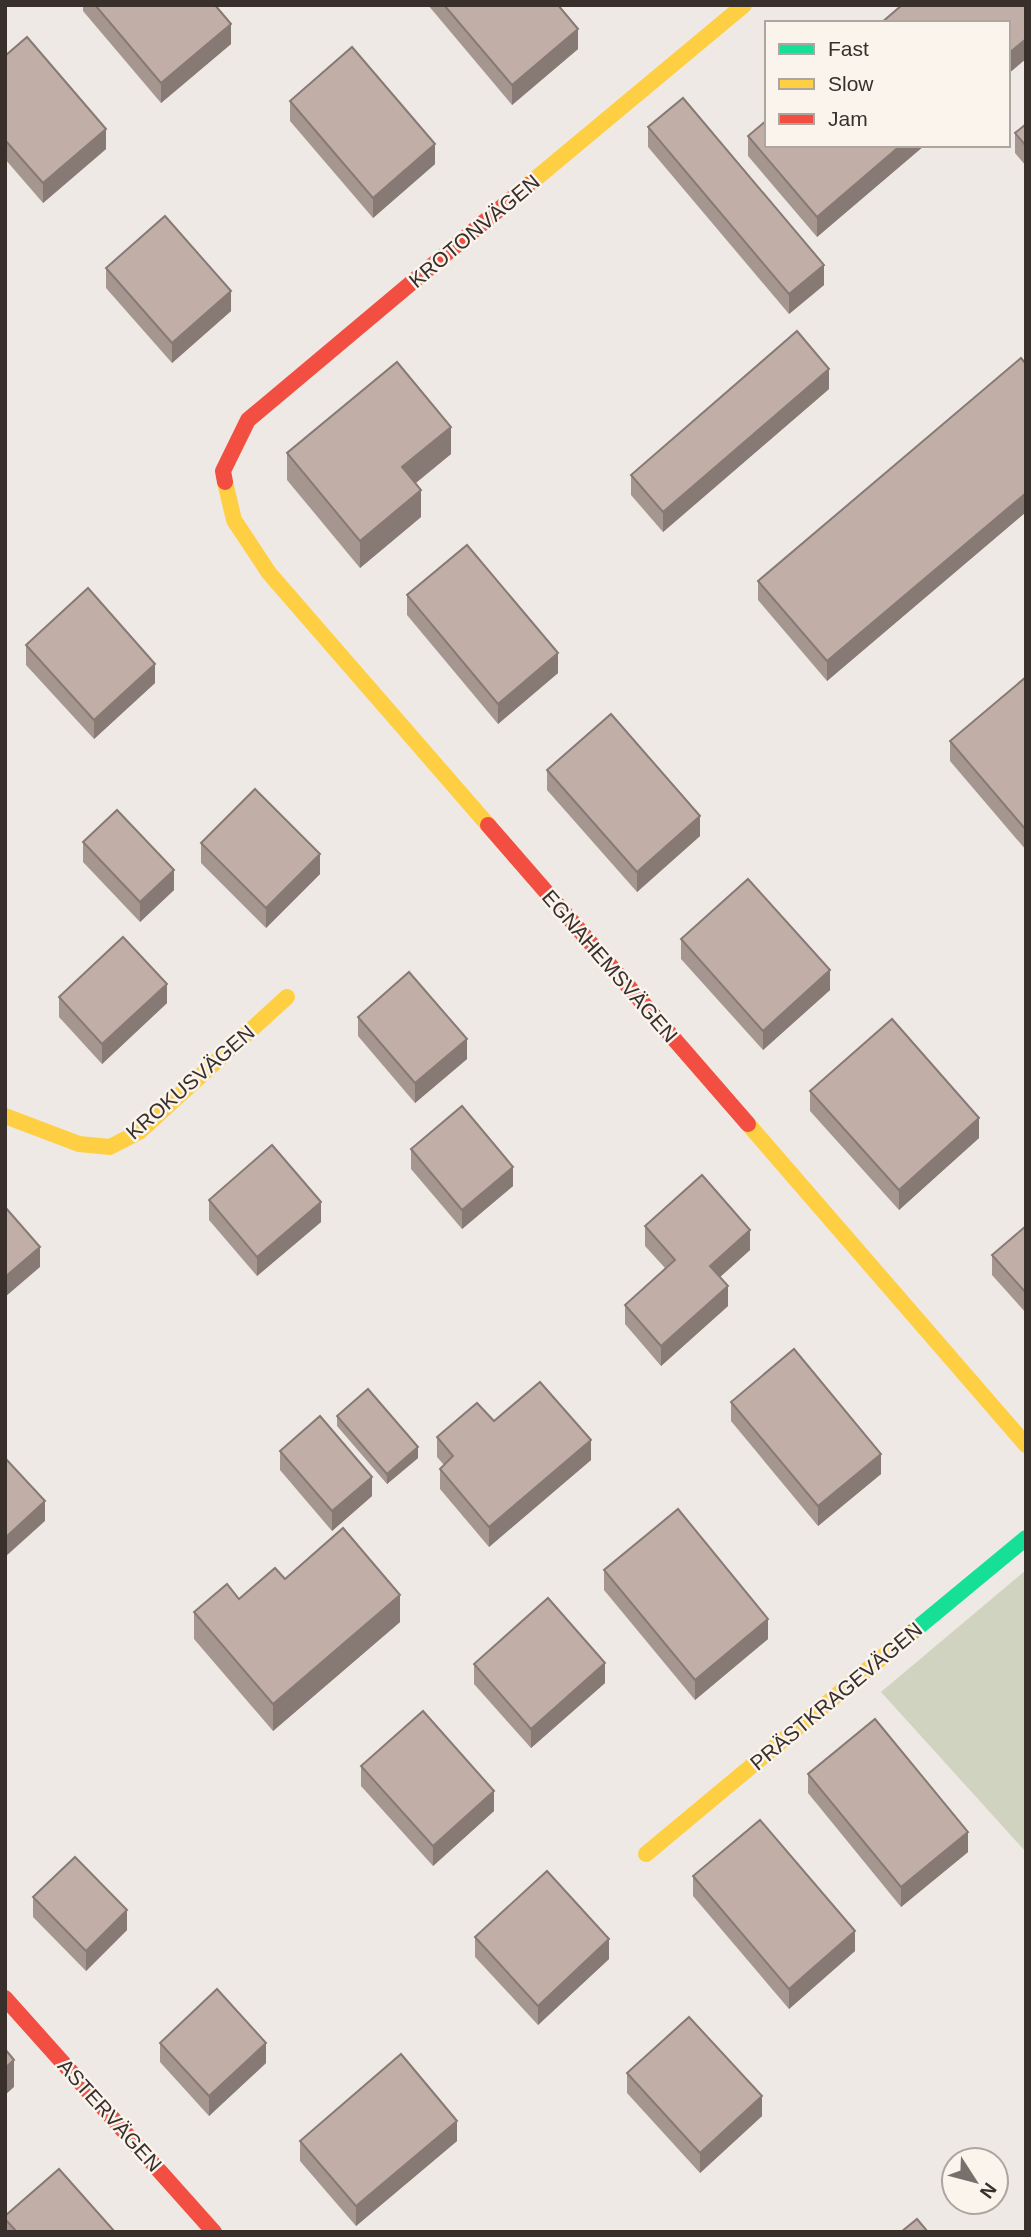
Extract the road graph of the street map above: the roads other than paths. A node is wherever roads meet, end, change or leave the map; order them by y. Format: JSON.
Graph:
{"nodes":[{"id":1,"x":744,"y":5,"type":"edge"},
{"id":2,"x":223,"y":471,"type":"joint"},
{"id":3,"x":287,"y":997,"type":"dead end"},
{"id":4,"x":5,"y":1116,"type":"edge"},
{"id":5,"x":1026,"y":1445,"type":"edge"},
{"id":6,"x":1026,"y":1538,"type":"edge"},
{"id":7,"x":646,"y":1854,"type":"dead end"},
{"id":8,"x":5,"y":1998,"type":"edge"},
{"id":9,"x":214,"y":2232,"type":"edge"}],
"edges":[{"from":1,"to":2,"type":"street","name":"KROTONVÄGEN"},
{"from":2,"to":5,"type":"street","name":"EGNAHEMSVÄGEN"},
{"from":3,"to":4,"type":"street","name":"KROKUSVÄGEN"},
{"from":6,"to":7,"type":"street","name":"PRÄSTKRAGEVÄGEN"},
{"from":8,"to":9,"type":"street","name":"ASTERVÄGEN"}]}
